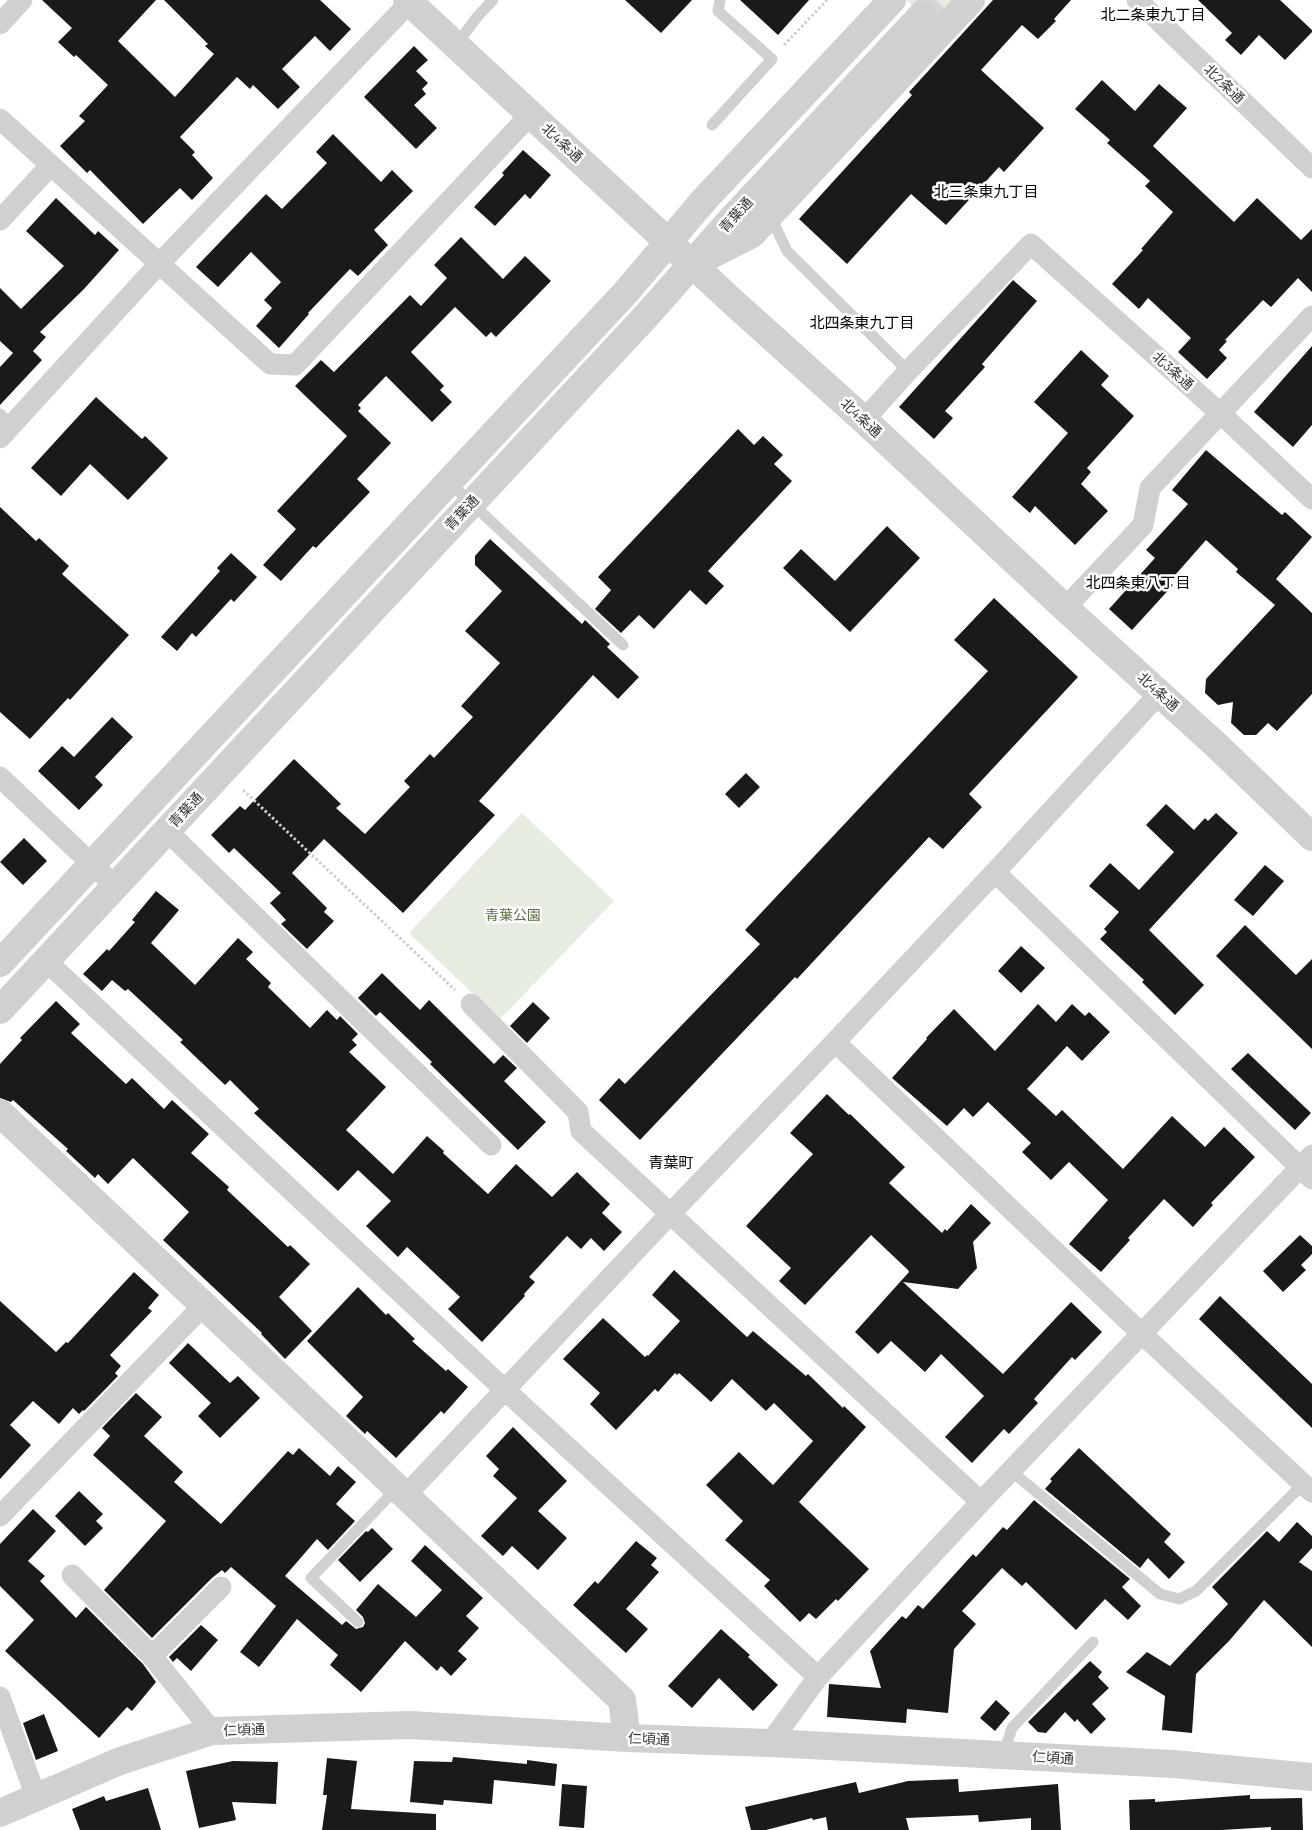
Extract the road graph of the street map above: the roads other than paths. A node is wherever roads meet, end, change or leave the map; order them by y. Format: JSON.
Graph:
{"nodes":[{"id":1,"x":22,"y":0,"type":"edge"},
{"id":2,"x":493,"y":0,"type":"edge"},
{"id":3,"x":720,"y":0,"type":"edge"},
{"id":4,"x":892,"y":0,"type":"edge"},
{"id":5,"x":971,"y":0,"type":"edge"},
{"id":6,"x":1137,"y":0,"type":"edge"},
{"id":7,"x":408,"y":1,"type":"edge"},
{"id":8,"x":922,"y":15,"type":"tunnel mouth"},
{"id":9,"x":0,"y":24,"type":"edge"},
{"id":10,"x":456,"y":45,"type":"junction"},
{"id":11,"x":531,"y":114,"type":"junction"},
{"id":12,"x":0,"y":119,"type":"edge"},
{"id":13,"x":712,"y":125,"type":"dead end"},
{"id":14,"x":50,"y":165,"type":"junction"},
{"id":15,"x":1312,"y":168,"type":"edge"},
{"id":16,"x":770,"y":214,"type":"junction"},
{"id":17,"x":0,"y":220,"type":"edge"},
{"id":18,"x":669,"y":242,"type":"junction"},
{"id":19,"x":693,"y":264,"type":"junction"},
{"id":20,"x":158,"y":265,"type":"junction"},
{"id":21,"x":1312,"y":316,"type":"edge"},
{"id":22,"x":908,"y":371,"type":"junction"},
{"id":23,"x":1221,"y":414,"type":"junction"},
{"id":24,"x":864,"y":420,"type":"junction"},
{"id":25,"x":4,"y":426,"type":"edge"},
{"id":26,"x":449,"y":482,"type":"junction"},
{"id":27,"x":1312,"y":500,"type":"edge"},
{"id":28,"x":471,"y":503,"type":"junction"},
{"id":29,"x":1065,"y":608,"type":"junction"},
{"id":30,"x":624,"y":645,"type":"dead end"},
{"id":31,"x":1159,"y":694,"type":"junction"},
{"id":32,"x":0,"y":777,"type":"edge"},
{"id":33,"x":167,"y":831,"type":"junction"},
{"id":34,"x":1312,"y":837,"type":"edge"},
{"id":35,"x":92,"y":864,"type":"junction"},
{"id":36,"x":995,"y":872,"type":"junction"},
{"id":37,"x":115,"y":886,"type":"junction"},
{"id":38,"x":45,"y":960,"type":"junction"},
{"id":39,"x":0,"y":963,"type":"edge"},
{"id":40,"x":471,"y":1004,"type":"road end"},
{"id":41,"x":0,"y":1010,"type":"edge"},
{"id":42,"x":835,"y":1042,"type":"junction"},
{"id":43,"x":0,"y":1113,"type":"edge"},
{"id":44,"x":491,"y":1145,"type":"dead end"},
{"id":45,"x":1308,"y":1167,"type":"edge"},
{"id":46,"x":670,"y":1214,"type":"junction"},
{"id":47,"x":204,"y":1305,"type":"junction"},
{"id":48,"x":1141,"y":1333,"type":"junction"},
{"id":49,"x":505,"y":1390,"type":"junction"},
{"id":50,"x":1011,"y":1471,"type":"junction"},
{"id":51,"x":1307,"y":1488,"type":"edge"},
{"id":52,"x":402,"y":1491,"type":"junction"},
{"id":53,"x":980,"y":1502,"type":"junction"},
{"id":54,"x":0,"y":1516,"type":"edge"},
{"id":55,"x":72,"y":1575,"type":"dead end"},
{"id":56,"x":221,"y":1587,"type":"dead end"},
{"id":57,"x":358,"y":1622,"type":"dead end"},
{"id":58,"x":1093,"y":1642,"type":"dead end"},
{"id":59,"x":152,"y":1656,"type":"junction"},
{"id":60,"x":818,"y":1677,"type":"junction"},
{"id":61,"x":0,"y":1697,"type":"edge"},
{"id":62,"x":212,"y":1731,"type":"junction"},
{"id":63,"x":627,"y":1738,"type":"junction"},
{"id":64,"x":770,"y":1743,"type":"junction"},
{"id":65,"x":1004,"y":1755,"type":"junction"},
{"id":66,"x":1312,"y":1777,"type":"edge"},
{"id":67,"x":36,"y":1796,"type":"junction"},
{"id":68,"x":0,"y":1813,"type":"edge"}],
"edges":[{"from":1,"to":9,"type":"street"},
{"from":2,"to":10,"type":"lane"},
{"from":3,"to":13,"type":"lane"},
{"from":4,"to":18,"type":"street"},
{"from":5,"to":16,"type":"street"},
{"from":6,"to":15,"type":"street","name":"北2条通"},
{"from":7,"to":10,"type":"street","name":"北4条通"},
{"from":7,"to":20,"type":"street"},
{"from":8,"to":19,"type":"street","name":"青葉通"},
{"from":10,"to":11,"type":"street","name":"北4条通"},
{"from":11,"to":18,"type":"street","name":"北4条通"},
{"from":11,"to":20,"type":"street"},
{"from":12,"to":14,"type":"street"},
{"from":14,"to":17,"type":"street"},
{"from":14,"to":20,"type":"street"},
{"from":16,"to":19,"type":"street"},
{"from":16,"to":22,"type":"lane"},
{"from":18,"to":19,"type":"street","name":"北4条通"},
{"from":18,"to":26,"type":"street"},
{"from":19,"to":24,"type":"street","name":"北4条通"},
{"from":19,"to":28,"type":"street","name":"青葉通"},
{"from":20,"to":25,"type":"street"},
{"from":21,"to":23,"type":"street"},
{"from":22,"to":23,"type":"street","name":"北3条通"},
{"from":22,"to":24,"type":"street"},
{"from":23,"to":27,"type":"street","name":"北3条通"},
{"from":23,"to":29,"type":"street"},
{"from":24,"to":29,"type":"street","name":"北4条通"},
{"from":26,"to":28,"type":"lane"},
{"from":26,"to":35,"type":"street"},
{"from":28,"to":30,"type":"lane"},
{"from":28,"to":33,"type":"street","name":"青葉通"},
{"from":29,"to":31,"type":"street","name":"北4条通"},
{"from":31,"to":34,"type":"street","name":"北4条通"},
{"from":31,"to":36,"type":"street"},
{"from":32,"to":35,"type":"street"},
{"from":33,"to":37,"type":"street","name":"青葉通"},
{"from":33,"to":44,"type":"street"},
{"from":35,"to":37,"type":"street"},
{"from":35,"to":39,"type":"street"},
{"from":36,"to":42,"type":"street"},
{"from":36,"to":45,"type":"street"},
{"from":37,"to":38,"type":"street","name":"青葉通"},
{"from":38,"to":41,"type":"street","name":"青葉通"},
{"from":38,"to":49,"type":"street"},
{"from":40,"to":46,"type":"street"},
{"from":42,"to":46,"type":"street"},
{"from":42,"to":48,"type":"street"},
{"from":43,"to":47,"type":"street"},
{"from":45,"to":48,"type":"street"},
{"from":46,"to":49,"type":"street"},
{"from":46,"to":53,"type":"street"},
{"from":47,"to":52,"type":"street"},
{"from":47,"to":54,"type":"street"},
{"from":48,"to":50,"type":"street"},
{"from":48,"to":51,"type":"street"},
{"from":49,"to":52,"type":"street"},
{"from":49,"to":60,"type":"street"},
{"from":50,"to":51,"type":"lane"},
{"from":50,"to":53,"type":"street"},
{"from":52,"to":57,"type":"lane"},
{"from":52,"to":63,"type":"street"},
{"from":53,"to":60,"type":"street"},
{"from":55,"to":59,"type":"street"},
{"from":56,"to":59,"type":"street"},
{"from":58,"to":65,"type":"lane"},
{"from":59,"to":62,"type":"street"},
{"from":60,"to":64,"type":"street"},
{"from":61,"to":67,"type":"street"},
{"from":62,"to":63,"type":"street","name":"仁頃通"},
{"from":62,"to":67,"type":"street","name":"仁頃通"},
{"from":63,"to":64,"type":"street","name":"仁頃通"},
{"from":64,"to":65,"type":"street","name":"仁頃通"},
{"from":65,"to":66,"type":"street","name":"仁頃通"},
{"from":67,"to":68,"type":"street","name":"仁頃通"}]}
